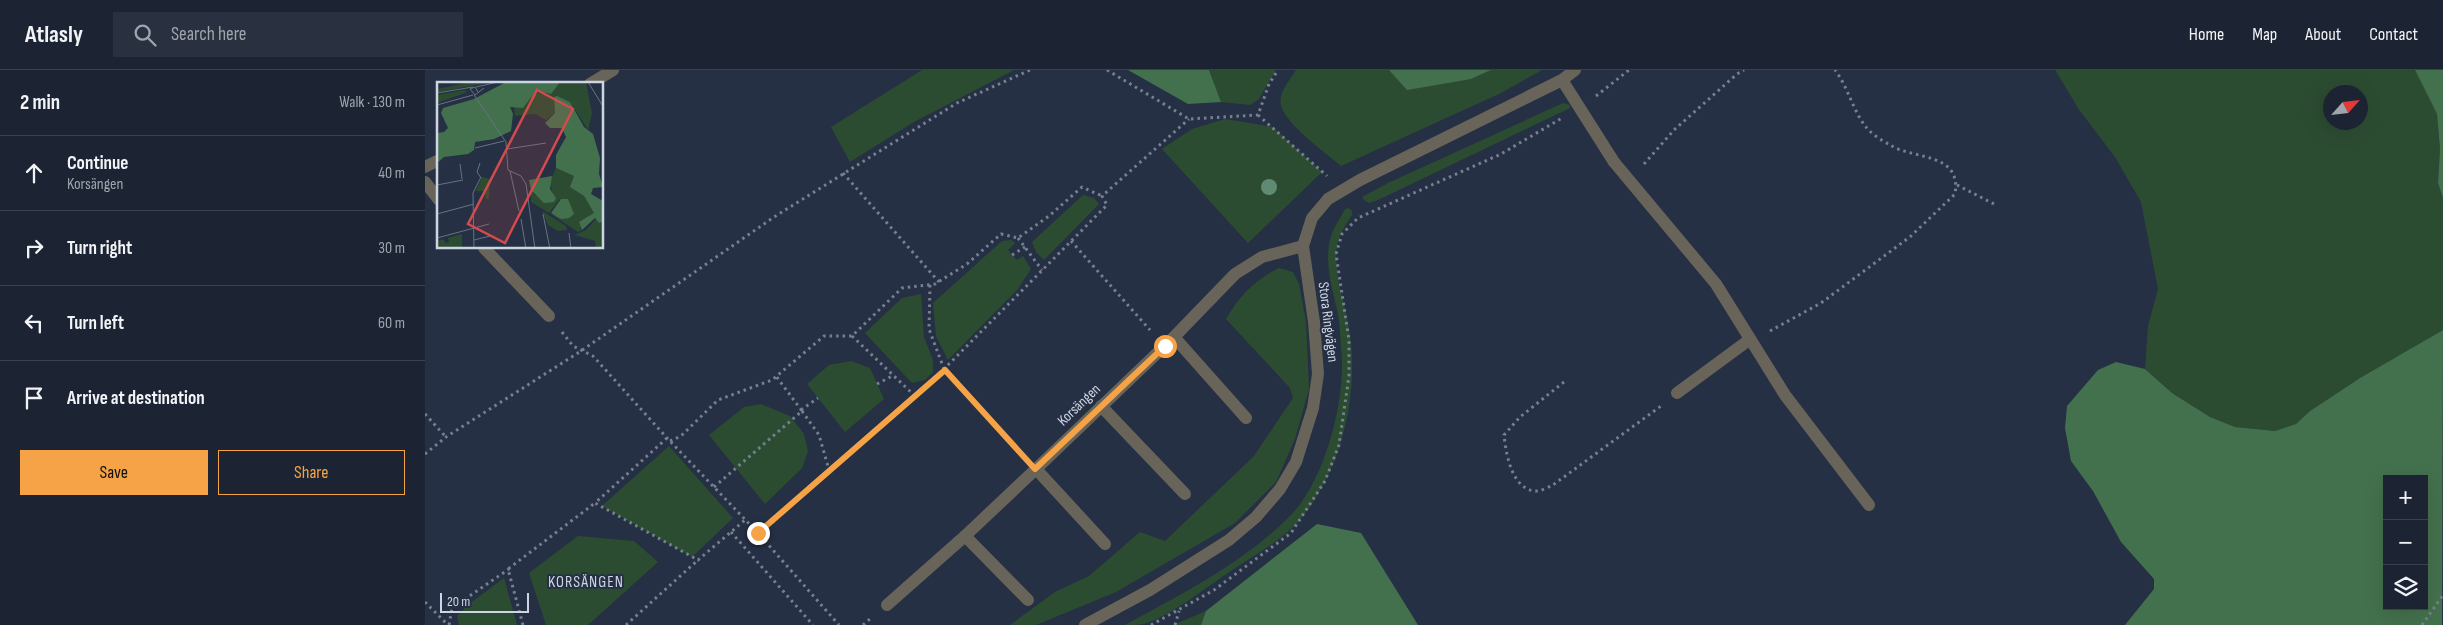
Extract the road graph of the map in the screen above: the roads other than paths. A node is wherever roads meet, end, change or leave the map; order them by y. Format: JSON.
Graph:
{"nodes":[{"id":1,"x":613,"y":70,"type":"edge"},
{"id":2,"x":1575,"y":70,"type":"edge"},
{"id":3,"x":1562,"y":80,"type":"junction"},
{"id":4,"x":592,"y":82,"type":"edge"},
{"id":5,"x":437,"y":161,"type":"edge"},
{"id":6,"x":425,"y":167,"type":"edge"},
{"id":7,"x":425,"y":182,"type":"edge"},
{"id":8,"x":437,"y":197,"type":"edge"},
{"id":9,"x":1303,"y":246,"type":"junction"},
{"id":10,"x":485,"y":249,"type":"edge"},
{"id":11,"x":549,"y":316,"type":"road end"},
{"id":12,"x":1174,"y":337,"type":"junction"},
{"id":13,"x":1749,"y":340,"type":"junction"},
{"id":14,"x":1677,"y":394,"type":"road end"},
{"id":15,"x":1101,"y":406,"type":"junction"},
{"id":16,"x":1246,"y":418,"type":"dead end"},
{"id":17,"x":1035,"y":469,"type":"junction"},
{"id":18,"x":1185,"y":494,"type":"dead end"},
{"id":19,"x":1869,"y":505,"type":"dead end"},
{"id":20,"x":965,"y":536,"type":"junction"},
{"id":21,"x":1105,"y":544,"type":"dead end"},
{"id":22,"x":1028,"y":600,"type":"dead end"},
{"id":23,"x":887,"y":605,"type":"dead end"},
{"id":24,"x":1085,"y":625,"type":"edge"}],
"edges":[{"from":1,"to":4,"type":"street"},
{"from":2,"to":3,"type":"street","name":"Stora Ringvägen"},
{"from":3,"to":9,"type":"street","name":"Stora Ringvägen"},
{"from":3,"to":13,"type":"street"},
{"from":5,"to":6,"type":"street"},
{"from":7,"to":8,"type":"street"},
{"from":9,"to":12,"type":"street","name":"Korsängen"},
{"from":9,"to":24,"type":"street","name":"Stora Ringvägen"},
{"from":10,"to":11,"type":"street"},
{"from":12,"to":15,"type":"street","name":"Korsängen"},
{"from":12,"to":16,"type":"street"},
{"from":13,"to":14,"type":"street"},
{"from":13,"to":19,"type":"street"},
{"from":15,"to":17,"type":"street","name":"Korsängen"},
{"from":15,"to":18,"type":"street"},
{"from":17,"to":20,"type":"street","name":"Korsängen"},
{"from":17,"to":21,"type":"street"},
{"from":20,"to":22,"type":"street"},
{"from":20,"to":23,"type":"street","name":"Korsängen"}]}
